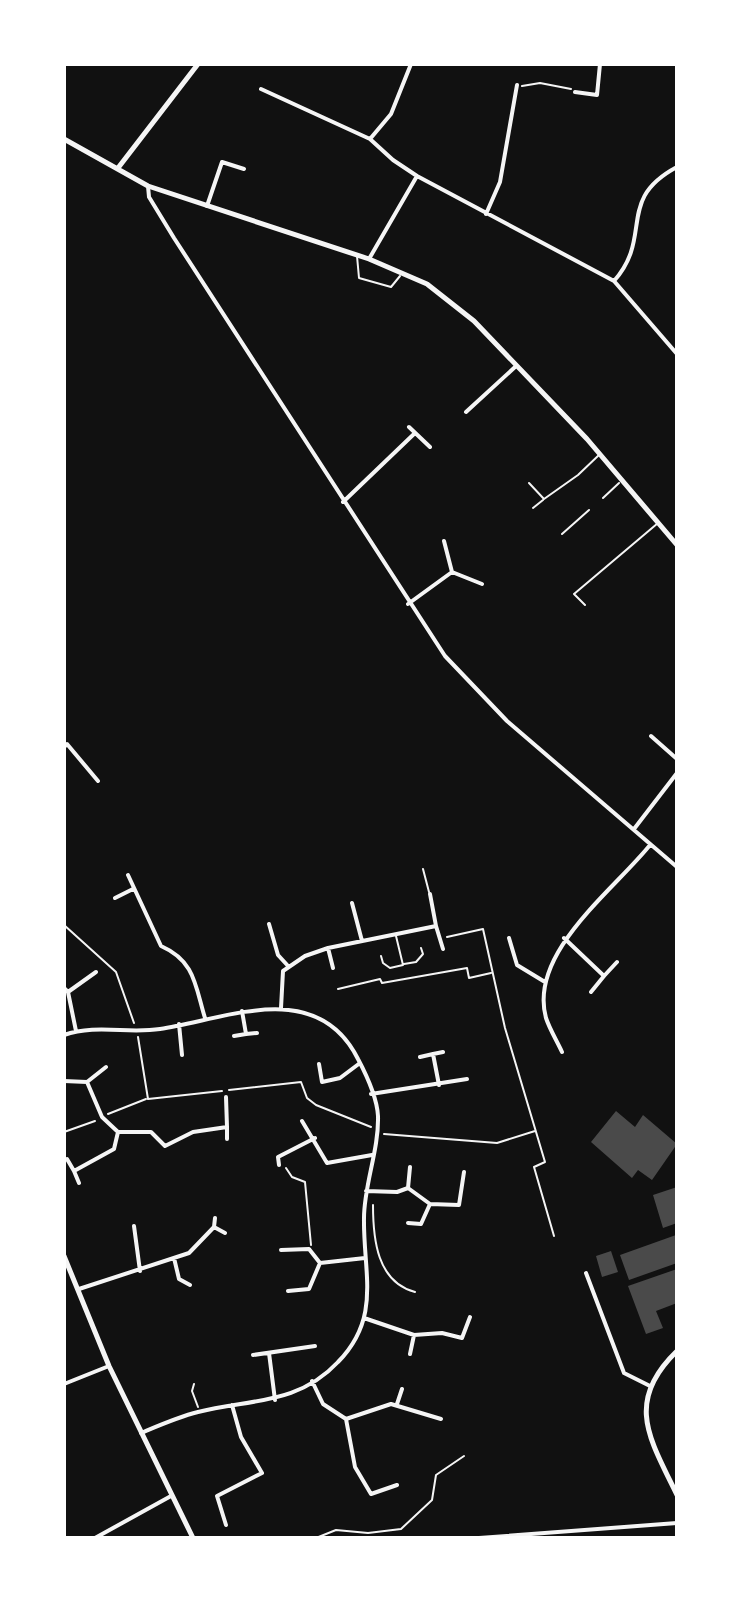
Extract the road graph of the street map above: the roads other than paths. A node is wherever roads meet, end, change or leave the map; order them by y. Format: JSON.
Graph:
{"nodes":[{"id":1,"x":198,"y":64,"type":"edge"},
{"id":2,"x":411,"y":64,"type":"edge"},
{"id":3,"x":600,"y":64,"type":"edge"},
{"id":4,"x":517,"y":85,"type":"road end"},
{"id":5,"x":261,"y":89,"type":"dead end"},
{"id":6,"x":576,"y":91,"type":"road end"},
{"id":7,"x":64,"y":139,"type":"edge"},
{"id":8,"x":370,"y":139,"type":"junction"},
{"id":9,"x":677,"y":167,"type":"edge"},
{"id":10,"x":118,"y":168,"type":"junction"},
{"id":11,"x":244,"y":169,"type":"dead end"},
{"id":12,"x":417,"y":176,"type":"junction"},
{"id":13,"x":148,"y":186,"type":"junction"},
{"id":14,"x":207,"y":206,"type":"junction"},
{"id":15,"x":486,"y":214,"type":"junction"},
{"id":16,"x":357,"y":255,"type":"junction"},
{"id":17,"x":369,"y":259,"type":"junction"},
{"id":18,"x":403,"y":272,"type":"junction"},
{"id":19,"x":614,"y":281,"type":"junction"},
{"id":20,"x":677,"y":354,"type":"edge"},
{"id":21,"x":515,"y":367,"type":"junction"},
{"id":22,"x":466,"y":412,"type":"dead end"},
{"id":23,"x":409,"y":427,"type":"dead end"},
{"id":24,"x":415,"y":433,"type":"junction"},
{"id":25,"x":430,"y":447,"type":"dead end"},
{"id":26,"x":601,"y":453,"type":"junction"},
{"id":27,"x":623,"y":479,"type":"junction"},
{"id":28,"x":529,"y":483,"type":"dead end"},
{"id":29,"x":603,"y":498,"type":"dead end"},
{"id":30,"x":544,"y":499,"type":"junction"},
{"id":31,"x":343,"y":502,"type":"junction"},
{"id":32,"x":533,"y":508,"type":"dead end"},
{"id":33,"x":589,"y":510,"type":"dead end"},
{"id":34,"x":659,"y":523,"type":"junction"},
{"id":35,"x":562,"y":534,"type":"dead end"},
{"id":36,"x":444,"y":541,"type":"dead end"},
{"id":37,"x":677,"y":545,"type":"edge"},
{"id":38,"x":452,"y":572,"type":"junction"},
{"id":39,"x":482,"y":584,"type":"dead end"},
{"id":40,"x":408,"y":604,"type":"junction"},
{"id":41,"x":585,"y":605,"type":"dead end"},
{"id":42,"x":651,"y":736,"type":"dead end"},
{"id":43,"x":65,"y":744,"type":"edge"},
{"id":44,"x":677,"y":759,"type":"edge"},
{"id":45,"x":677,"y":773,"type":"edge"},
{"id":46,"x":98,"y":781,"type":"dead end"},
{"id":47,"x":634,"y":829,"type":"junction"},
{"id":48,"x":650,"y":845,"type":"junction"},
{"id":49,"x":677,"y":867,"type":"edge"},
{"id":50,"x":423,"y":869,"type":"dead end"},
{"id":51,"x":128,"y":875,"type":"dead end"},
{"id":52,"x":133,"y":889,"type":"junction"},
{"id":53,"x":430,"y":894,"type":"joint"},
{"id":54,"x":115,"y":898,"type":"dead end"},
{"id":55,"x":352,"y":903,"type":"dead end"},
{"id":56,"x":269,"y":924,"type":"dead end"},
{"id":57,"x":436,"y":926,"type":"junction"},
{"id":58,"x":396,"y":935,"type":"junction"},
{"id":59,"x":509,"y":938,"type":"dead end"},
{"id":60,"x":564,"y":938,"type":"junction"},
{"id":61,"x":362,"y":941,"type":"junction"},
{"id":62,"x":328,"y":948,"type":"junction"},
{"id":63,"x":421,"y":948,"type":"dead end"},
{"id":64,"x":443,"y":949,"type":"dead end"},
{"id":65,"x":381,"y":956,"type":"dead end"},
{"id":66,"x":617,"y":962,"type":"dead end"},
{"id":67,"x":403,"y":965,"type":"junction"},
{"id":68,"x":289,"y":967,"type":"junction"},
{"id":69,"x":333,"y":968,"type":"dead end"},
{"id":70,"x":96,"y":972,"type":"dead end"},
{"id":71,"x":604,"y":976,"type":"junction"},
{"id":72,"x":545,"y":982,"type":"junction"},
{"id":73,"x":66,"y":990,"type":"edge"},
{"id":74,"x":591,"y":992,"type":"dead end"},
{"id":75,"x":281,"y":1008,"type":"junction"},
{"id":76,"x":242,"y":1011,"type":"junction"},
{"id":77,"x":205,"y":1018,"type":"junction"},
{"id":78,"x":179,"y":1024,"type":"junction"},
{"id":79,"x":76,"y":1031,"type":"junction"},
{"id":80,"x":257,"y":1033,"type":"dead end"},
{"id":81,"x":246,"y":1034,"type":"junction"},
{"id":82,"x":64,"y":1035,"type":"edge"},
{"id":83,"x":234,"y":1036,"type":"dead end"},
{"id":84,"x":443,"y":1052,"type":"dead end"},
{"id":85,"x":562,"y":1052,"type":"dead end"},
{"id":86,"x":433,"y":1054,"type":"junction"},
{"id":87,"x":182,"y":1055,"type":"dead end"},
{"id":88,"x":420,"y":1057,"type":"dead end"},
{"id":89,"x":360,"y":1063,"type":"junction"},
{"id":90,"x":319,"y":1064,"type":"dead end"},
{"id":91,"x":106,"y":1067,"type":"dead end"},
{"id":92,"x":467,"y":1079,"type":"dead end"},
{"id":93,"x":64,"y":1081,"type":"edge"},
{"id":94,"x":87,"y":1082,"type":"junction"},
{"id":95,"x":439,"y":1085,"type":"junction"},
{"id":96,"x":371,"y":1094,"type":"junction"},
{"id":97,"x":226,"y":1097,"type":"dead end"},
{"id":98,"x":302,"y":1121,"type":"dead end"},
{"id":99,"x":227,"y":1127,"type":"junction"},
{"id":100,"x":118,"y":1132,"type":"junction"},
{"id":101,"x":315,"y":1138,"type":"junction"},
{"id":102,"x":227,"y":1139,"type":"dead end"},
{"id":103,"x":372,"y":1155,"type":"junction"},
{"id":104,"x":67,"y":1159,"type":"dead end"},
{"id":105,"x":279,"y":1165,"type":"dead end"},
{"id":106,"x":410,"y":1167,"type":"dead end"},
{"id":107,"x":74,"y":1171,"type":"junction"},
{"id":108,"x":464,"y":1172,"type":"dead end"},
{"id":109,"x":79,"y":1183,"type":"dead end"},
{"id":110,"x":408,"y":1188,"type":"junction"},
{"id":111,"x":366,"y":1191,"type":"junction"},
{"id":112,"x":430,"y":1204,"type":"junction"},
{"id":113,"x":215,"y":1218,"type":"dead end"},
{"id":114,"x":408,"y":1223,"type":"dead end"},
{"id":115,"x":134,"y":1226,"type":"dead end"},
{"id":116,"x":214,"y":1227,"type":"junction"},
{"id":117,"x":225,"y":1233,"type":"dead end"},
{"id":118,"x":281,"y":1250,"type":"dead end"},
{"id":119,"x":64,"y":1256,"type":"edge"},
{"id":120,"x":174,"y":1258,"type":"junction"},
{"id":121,"x":365,"y":1258,"type":"junction"},
{"id":122,"x":320,"y":1263,"type":"junction"},
{"id":123,"x":140,"y":1271,"type":"junction"},
{"id":124,"x":586,"y":1273,"type":"dead end"},
{"id":125,"x":190,"y":1285,"type":"dead end"},
{"id":126,"x":79,"y":1289,"type":"junction"},
{"id":127,"x":288,"y":1291,"type":"dead end"},
{"id":128,"x":470,"y":1317,"type":"dead end"},
{"id":129,"x":364,"y":1318,"type":"junction"},
{"id":130,"x":414,"y":1335,"type":"junction"},
{"id":131,"x":315,"y":1346,"type":"dead end"},
{"id":132,"x":677,"y":1351,"type":"edge"},
{"id":133,"x":269,"y":1353,"type":"junction"},
{"id":134,"x":410,"y":1354,"type":"dead end"},
{"id":135,"x":253,"y":1355,"type":"dead end"},
{"id":136,"x":109,"y":1366,"type":"junction"},
{"id":137,"x":312,"y":1381,"type":"junction"},
{"id":138,"x":64,"y":1384,"type":"edge"},
{"id":139,"x":650,"y":1386,"type":"junction"},
{"id":140,"x":402,"y":1389,"type":"dead end"},
{"id":141,"x":275,"y":1400,"type":"junction"},
{"id":142,"x":397,"y":1404,"type":"junction"},
{"id":143,"x":232,"y":1405,"type":"junction"},
{"id":144,"x":346,"y":1419,"type":"junction"},
{"id":145,"x":441,"y":1419,"type":"dead end"},
{"id":146,"x":140,"y":1434,"type":"junction"},
{"id":147,"x":397,"y":1485,"type":"dead end"},
{"id":148,"x":677,"y":1495,"type":"edge"},
{"id":149,"x":171,"y":1496,"type":"junction"},
{"id":150,"x":677,"y":1523,"type":"edge"},
{"id":151,"x":226,"y":1525,"type":"dead end"},
{"id":152,"x":95,"y":1538,"type":"edge"},
{"id":153,"x":193,"y":1538,"type":"edge"},
{"id":154,"x":479,"y":1538,"type":"edge"}],
"edges":[{"from":1,"to":10,"type":"street"},
{"from":2,"to":8,"type":"street"},
{"from":3,"to":6,"type":"street"},
{"from":4,"to":15,"type":"street"},
{"from":5,"to":8,"type":"street"},
{"from":7,"to":10,"type":"street"},
{"from":8,"to":12,"type":"street"},
{"from":9,"to":19,"type":"street"},
{"from":10,"to":13,"type":"street"},
{"from":11,"to":14,"type":"street"},
{"from":12,"to":15,"type":"street"},
{"from":12,"to":17,"type":"street"},
{"from":13,"to":14,"type":"street"},
{"from":13,"to":31,"type":"street"},
{"from":14,"to":16,"type":"street"},
{"from":15,"to":19,"type":"street"},
{"from":16,"to":17,"type":"street"},
{"from":16,"to":18,"type":"lane"},
{"from":17,"to":18,"type":"street"},
{"from":18,"to":21,"type":"street"},
{"from":19,"to":20,"type":"street"},
{"from":21,"to":22,"type":"street"},
{"from":21,"to":26,"type":"street"},
{"from":23,"to":24,"type":"street"},
{"from":24,"to":25,"type":"street"},
{"from":24,"to":31,"type":"street"},
{"from":26,"to":27,"type":"street"},
{"from":26,"to":30,"type":"lane"},
{"from":27,"to":29,"type":"lane"},
{"from":27,"to":34,"type":"street"},
{"from":28,"to":30,"type":"lane"},
{"from":30,"to":32,"type":"lane"},
{"from":31,"to":40,"type":"street"},
{"from":33,"to":35,"type":"lane"},
{"from":34,"to":37,"type":"street"},
{"from":34,"to":41,"type":"lane"},
{"from":36,"to":38,"type":"street"},
{"from":38,"to":39,"type":"street"},
{"from":38,"to":40,"type":"street"},
{"from":40,"to":47,"type":"street"},
{"from":42,"to":44,"type":"street"},
{"from":43,"to":46,"type":"street"},
{"from":45,"to":47,"type":"street"},
{"from":47,"to":48,"type":"street"},
{"from":48,"to":49,"type":"street"},
{"from":48,"to":60,"type":"street"},
{"from":50,"to":53,"type":"lane"},
{"from":51,"to":52,"type":"street"},
{"from":52,"to":54,"type":"street"},
{"from":52,"to":77,"type":"street"},
{"from":53,"to":57,"type":"street"},
{"from":55,"to":61,"type":"street"},
{"from":56,"to":68,"type":"street"},
{"from":57,"to":58,"type":"street"},
{"from":57,"to":64,"type":"street"},
{"from":58,"to":61,"type":"street"},
{"from":58,"to":67,"type":"lane"},
{"from":59,"to":72,"type":"street"},
{"from":60,"to":71,"type":"street"},
{"from":60,"to":72,"type":"street"},
{"from":61,"to":62,"type":"street"},
{"from":62,"to":68,"type":"street"},
{"from":62,"to":69,"type":"street"},
{"from":63,"to":67,"type":"lane"},
{"from":65,"to":67,"type":"lane"},
{"from":66,"to":71,"type":"street"},
{"from":68,"to":75,"type":"street"},
{"from":70,"to":73,"type":"street"},
{"from":71,"to":74,"type":"street"},
{"from":72,"to":85,"type":"street"},
{"from":73,"to":79,"type":"street"},
{"from":75,"to":76,"type":"street"},
{"from":75,"to":89,"type":"street"},
{"from":76,"to":77,"type":"street"},
{"from":76,"to":81,"type":"street"},
{"from":77,"to":78,"type":"street"},
{"from":78,"to":79,"type":"street"},
{"from":78,"to":87,"type":"street"},
{"from":79,"to":82,"type":"street"},
{"from":80,"to":81,"type":"street"},
{"from":81,"to":83,"type":"street"},
{"from":84,"to":86,"type":"street"},
{"from":86,"to":88,"type":"street"},
{"from":86,"to":95,"type":"street"},
{"from":89,"to":90,"type":"street"},
{"from":89,"to":96,"type":"street"},
{"from":91,"to":94,"type":"street"},
{"from":92,"to":95,"type":"street"},
{"from":93,"to":94,"type":"street"},
{"from":94,"to":100,"type":"street"},
{"from":95,"to":96,"type":"street"},
{"from":96,"to":103,"type":"street"},
{"from":97,"to":99,"type":"street"},
{"from":98,"to":101,"type":"street"},
{"from":99,"to":100,"type":"street"},
{"from":99,"to":102,"type":"street"},
{"from":100,"to":107,"type":"street"},
{"from":101,"to":103,"type":"street"},
{"from":101,"to":105,"type":"street"},
{"from":103,"to":111,"type":"street"},
{"from":104,"to":107,"type":"street"},
{"from":106,"to":110,"type":"street"},
{"from":107,"to":109,"type":"street"},
{"from":108,"to":112,"type":"street"},
{"from":110,"to":111,"type":"street"},
{"from":110,"to":112,"type":"street"},
{"from":111,"to":121,"type":"street"},
{"from":112,"to":114,"type":"street"},
{"from":113,"to":116,"type":"street"},
{"from":115,"to":123,"type":"street"},
{"from":116,"to":117,"type":"street"},
{"from":116,"to":120,"type":"street"},
{"from":118,"to":122,"type":"street"},
{"from":119,"to":126,"type":"street"},
{"from":120,"to":123,"type":"street"},
{"from":120,"to":125,"type":"street"},
{"from":121,"to":122,"type":"street"},
{"from":121,"to":129,"type":"street"},
{"from":122,"to":127,"type":"street"},
{"from":123,"to":126,"type":"street"},
{"from":124,"to":139,"type":"street"},
{"from":126,"to":136,"type":"street"},
{"from":128,"to":130,"type":"street"},
{"from":129,"to":130,"type":"street"},
{"from":129,"to":137,"type":"street"},
{"from":130,"to":134,"type":"street"},
{"from":131,"to":133,"type":"street"},
{"from":132,"to":139,"type":"street"},
{"from":133,"to":135,"type":"street"},
{"from":133,"to":141,"type":"street"},
{"from":136,"to":138,"type":"street"},
{"from":136,"to":146,"type":"street"},
{"from":137,"to":141,"type":"street"},
{"from":137,"to":144,"type":"street"},
{"from":139,"to":148,"type":"street"},
{"from":140,"to":142,"type":"street"},
{"from":141,"to":143,"type":"street"},
{"from":142,"to":144,"type":"street"},
{"from":142,"to":145,"type":"street"},
{"from":143,"to":146,"type":"street"},
{"from":143,"to":151,"type":"street"},
{"from":144,"to":147,"type":"street"},
{"from":146,"to":149,"type":"street"},
{"from":149,"to":152,"type":"street"},
{"from":149,"to":153,"type":"street"},
{"from":150,"to":154,"type":"street"}]}
